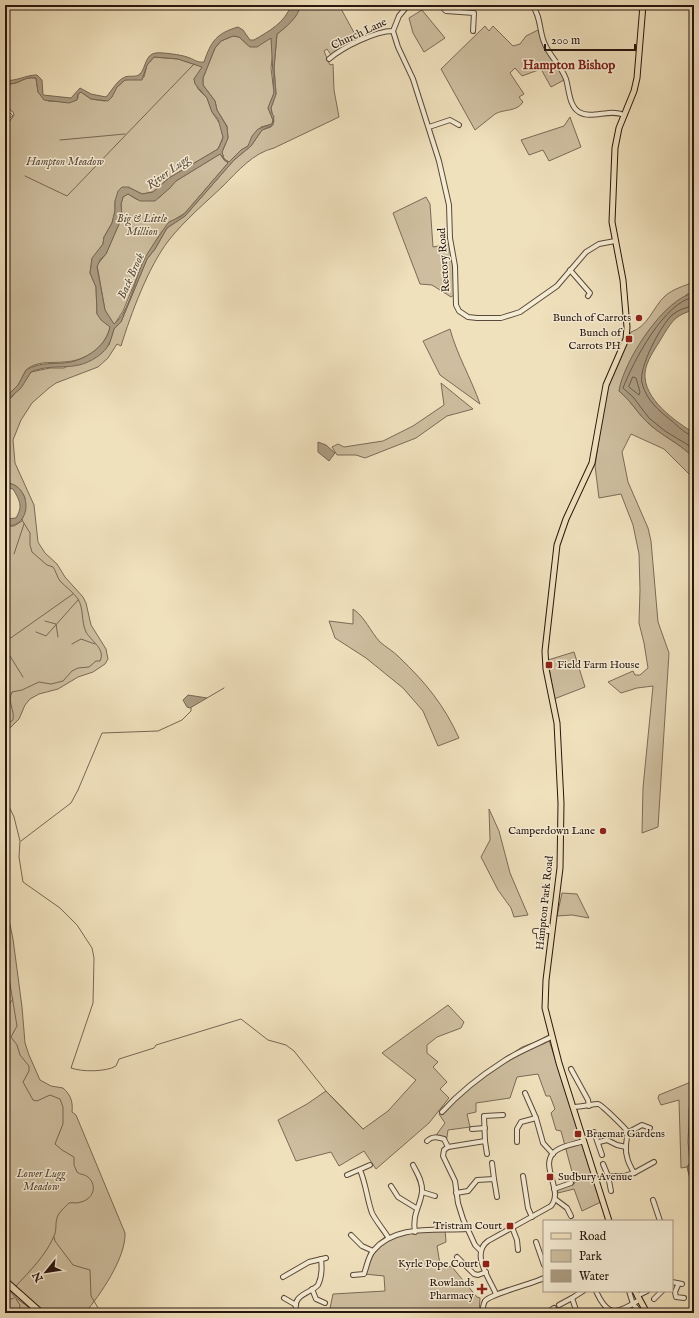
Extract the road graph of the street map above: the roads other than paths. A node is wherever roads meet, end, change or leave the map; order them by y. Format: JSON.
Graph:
{"nodes":[{"id":1,"x":408,"y":5,"type":"edge"},
{"id":2,"x":440,"y":5,"type":"edge"},
{"id":3,"x":532,"y":5,"type":"edge"},
{"id":4,"x":643,"y":5,"type":"edge"},
{"id":5,"x":393,"y":31,"type":"junction"},
{"id":6,"x":473,"y":31,"type":"dead end"},
{"id":7,"x":329,"y":59,"type":"dead end"},
{"id":8,"x":624,"y":115,"type":"junction"},
{"id":9,"x":459,"y":124,"type":"dead end"},
{"id":10,"x":429,"y":127,"type":"junction"},
{"id":11,"x":615,"y":241,"type":"junction"},
{"id":12,"x":570,"y":270,"type":"junction"},
{"id":13,"x":590,"y":294,"type":"dead end"},
{"id":14,"x":552,"y":931,"type":"junction"},
{"id":15,"x":539,"y":937,"type":"dead end"},
{"id":16,"x":551,"y":1037,"type":"junction"},
{"id":17,"x":571,"y":1069,"type":"dead end"},
{"id":18,"x":525,"y":1093,"type":"dead end"},
{"id":19,"x":589,"y":1106,"type":"junction"},
{"id":20,"x":574,"y":1107,"type":"junction"},
{"id":21,"x":442,"y":1112,"type":"dead end"},
{"id":22,"x":503,"y":1115,"type":"dead end"},
{"id":23,"x":536,"y":1118,"type":"junction"},
{"id":24,"x":485,"y":1128,"type":"junction"},
{"id":25,"x":650,"y":1128,"type":"dead end"},
{"id":26,"x":472,"y":1129,"type":"dead end"},
{"id":27,"x":594,"y":1132,"type":"dead end"},
{"id":28,"x":627,"y":1133,"type":"junction"},
{"id":29,"x":427,"y":1141,"type":"dead end"},
{"id":30,"x":485,"y":1141,"type":"junction"},
{"id":31,"x":584,"y":1141,"type":"junction"},
{"id":32,"x":516,"y":1142,"type":"dead end"},
{"id":33,"x":599,"y":1142,"type":"junction"},
{"id":34,"x":448,"y":1147,"type":"junction"},
{"id":35,"x":626,"y":1147,"type":"junction"},
{"id":36,"x":487,"y":1154,"type":"dead end"},
{"id":37,"x":553,"y":1154,"type":"junction"},
{"id":38,"x":602,"y":1155,"type":"dead end"},
{"id":39,"x":654,"y":1162,"type":"dead end"},
{"id":40,"x":492,"y":1163,"type":"dead end"},
{"id":41,"x":603,"y":1164,"type":"dead end"},
{"id":42,"x":370,"y":1165,"type":"dead end"},
{"id":43,"x":413,"y":1165,"type":"dead end"},
{"id":44,"x":360,"y":1170,"type":"junction"},
{"id":45,"x":634,"y":1173,"type":"junction"},
{"id":46,"x":347,"y":1175,"type":"dead end"},
{"id":47,"x":523,"y":1176,"type":"dead end"},
{"id":48,"x":608,"y":1176,"type":"junction"},
{"id":49,"x":494,"y":1179,"type":"junction"},
{"id":50,"x":571,"y":1183,"type":"dead end"},
{"id":51,"x":391,"y":1186,"type":"dead end"},
{"id":52,"x":554,"y":1189,"type":"junction"},
{"id":53,"x":611,"y":1191,"type":"dead end"},
{"id":54,"x":422,"y":1192,"type":"junction"},
{"id":55,"x":456,"y":1193,"type":"junction"},
{"id":56,"x":434,"y":1196,"type":"dead end"},
{"id":57,"x":497,"y":1197,"type":"dead end"},
{"id":58,"x":555,"y":1199,"type":"junction"},
{"id":59,"x":653,"y":1200,"type":"dead end"},
{"id":60,"x":416,"y":1208,"type":"junction"},
{"id":61,"x":571,"y":1216,"type":"dead end"},
{"id":62,"x":532,"y":1217,"type":"junction"},
{"id":63,"x":609,"y":1220,"type":"edge"},
{"id":64,"x":660,"y":1220,"type":"edge"},
{"id":65,"x":512,"y":1227,"type":"junction"},
{"id":66,"x":467,"y":1229,"type":"junction"},
{"id":67,"x":415,"y":1232,"type":"junction"},
{"id":68,"x":351,"y":1236,"type":"dead end"},
{"id":69,"x":388,"y":1237,"type":"junction"},
{"id":70,"x":472,"y":1240,"type":"junction"},
{"id":71,"x":536,"y":1242,"type":"dead end"},
{"id":72,"x":483,"y":1246,"type":"junction"},
{"id":73,"x":518,"y":1250,"type":"dead end"},
{"id":74,"x":373,"y":1251,"type":"junction"},
{"id":75,"x":480,"y":1251,"type":"junction"},
{"id":76,"x":457,"y":1257,"type":"dead end"},
{"id":77,"x":543,"y":1262,"type":"edge"},
{"id":78,"x":486,"y":1272,"type":"junction"},
{"id":79,"x":285,"y":1275,"type":"dead end"},
{"id":80,"x":353,"y":1275,"type":"dead end"},
{"id":81,"x":543,"y":1278,"type":"edge"},
{"id":82,"x":5,"y":1281,"type":"edge"},
{"id":83,"x":673,"y":1282,"type":"edge"},
{"id":84,"x":312,"y":1289,"type":"junction"},
{"id":85,"x":581,"y":1292,"type":"edge"},
{"id":86,"x":596,"y":1292,"type":"edge"},
{"id":87,"x":629,"y":1292,"type":"edge"},
{"id":88,"x":661,"y":1292,"type":"edge"},
{"id":89,"x":496,"y":1294,"type":"junction"},
{"id":90,"x":637,"y":1296,"type":"edge"},
{"id":91,"x":284,"y":1298,"type":"dead end"},
{"id":92,"x":572,"y":1298,"type":"junction"},
{"id":93,"x":684,"y":1298,"type":"dead end"},
{"id":94,"x":654,"y":1300,"type":"dead end"},
{"id":95,"x":325,"y":1303,"type":"dead end"},
{"id":96,"x":296,"y":1304,"type":"junction"},
{"id":97,"x":633,"y":1304,"type":"junction"},
{"id":98,"x":559,"y":1305,"type":"dead end"},
{"id":99,"x":554,"y":1308,"type":"dead end"},
{"id":100,"x":609,"y":1312,"type":"edge"},
{"id":101,"x":41,"y":1313,"type":"edge"},
{"id":102,"x":297,"y":1313,"type":"edge"},
{"id":103,"x":482,"y":1313,"type":"edge"},
{"id":104,"x":547,"y":1313,"type":"edge"},
{"id":105,"x":577,"y":1313,"type":"edge"},
{"id":106,"x":641,"y":1313,"type":"edge"},
{"id":107,"x":647,"y":1313,"type":"edge"}],
"edges":[{"from":1,"to":5,"type":"street","name":"Church Lane"},
{"from":2,"to":6,"type":"street"},
{"from":3,"to":8,"type":"street"},
{"from":4,"to":8,"type":"main road","name":"Hampton Park Road"},
{"from":5,"to":7,"type":"street","name":"Church Lane"},
{"from":5,"to":10,"type":"street","name":"Rectory Road"},
{"from":8,"to":11,"type":"main road","name":"Hampton Park Road"},
{"from":9,"to":10,"type":"street"},
{"from":10,"to":12,"type":"street","name":"Rectory Road"},
{"from":11,"to":12,"type":"street","name":"Rectory Road"},
{"from":11,"to":14,"type":"main road","name":"Hampton Park Road"},
{"from":12,"to":13,"type":"street"},
{"from":14,"to":15,"type":"street"},
{"from":14,"to":16,"type":"main road","name":"Hampton Park Road"},
{"from":16,"to":20,"type":"main road","name":"Hampton Park Road"},
{"from":16,"to":21,"type":"street"},
{"from":17,"to":19,"type":"street"},
{"from":18,"to":23,"type":"street"},
{"from":19,"to":20,"type":"street"},
{"from":19,"to":28,"type":"street"},
{"from":20,"to":31,"type":"main road","name":"Hampton Park Road"},
{"from":22,"to":24,"type":"street"},
{"from":23,"to":32,"type":"street"},
{"from":23,"to":37,"type":"street"},
{"from":24,"to":26,"type":"street"},
{"from":24,"to":30,"type":"street"},
{"from":25,"to":28,"type":"street"},
{"from":27,"to":33,"type":"street"},
{"from":28,"to":35,"type":"street"},
{"from":29,"to":34,"type":"street"},
{"from":30,"to":34,"type":"street"},
{"from":30,"to":36,"type":"street"},
{"from":31,"to":37,"type":"street"},
{"from":31,"to":63,"type":"main road","name":"Hampton Park Road"},
{"from":33,"to":35,"type":"street"},
{"from":33,"to":38,"type":"street"},
{"from":34,"to":55,"type":"street"},
{"from":35,"to":45,"type":"street"},
{"from":37,"to":52,"type":"street"},
{"from":39,"to":45,"type":"street"},
{"from":40,"to":49,"type":"street"},
{"from":41,"to":48,"type":"street"},
{"from":42,"to":44,"type":"street"},
{"from":43,"to":54,"type":"street"},
{"from":44,"to":46,"type":"street"},
{"from":44,"to":69,"type":"street"},
{"from":45,"to":48,"type":"street"},
{"from":47,"to":62,"type":"street"},
{"from":48,"to":53,"type":"street"},
{"from":49,"to":55,"type":"street"},
{"from":49,"to":57,"type":"street"},
{"from":50,"to":52,"type":"street"},
{"from":51,"to":60,"type":"street"},
{"from":52,"to":58,"type":"street"},
{"from":54,"to":56,"type":"street"},
{"from":54,"to":60,"type":"street"},
{"from":55,"to":66,"type":"street"},
{"from":58,"to":61,"type":"street"},
{"from":58,"to":62,"type":"street"},
{"from":59,"to":64,"type":"street"},
{"from":60,"to":67,"type":"street"},
{"from":62,"to":65,"type":"street"},
{"from":65,"to":72,"type":"street"},
{"from":65,"to":73,"type":"street"},
{"from":66,"to":67,"type":"street"},
{"from":66,"to":70,"type":"street"},
{"from":67,"to":69,"type":"street"},
{"from":68,"to":74,"type":"street"},
{"from":69,"to":74,"type":"street"},
{"from":70,"to":72,"type":"street"},
{"from":70,"to":75,"type":"street"},
{"from":71,"to":77,"type":"street"},
{"from":72,"to":75,"type":"street"},
{"from":74,"to":80,"type":"street"},
{"from":75,"to":78,"type":"street"},
{"from":76,"to":78,"type":"street"},
{"from":78,"to":89,"type":"street"},
{"from":79,"to":84,"type":"street"},
{"from":81,"to":89,"type":"street"},
{"from":82,"to":101,"type":"highway"},
{"from":83,"to":93,"type":"street"},
{"from":84,"to":95,"type":"street"},
{"from":84,"to":96,"type":"street"},
{"from":85,"to":92,"type":"street"},
{"from":86,"to":100,"type":"street"},
{"from":87,"to":97,"type":"street"},
{"from":88,"to":94,"type":"street"},
{"from":89,"to":103,"type":"street"},
{"from":90,"to":97,"type":"street"},
{"from":90,"to":107,"type":"main road"},
{"from":91,"to":96,"type":"street"},
{"from":92,"to":98,"type":"street"},
{"from":92,"to":105,"type":"street"},
{"from":96,"to":102,"type":"street"},
{"from":97,"to":100,"type":"street"},
{"from":97,"to":106,"type":"street"},
{"from":99,"to":104,"type":"street"}]}
